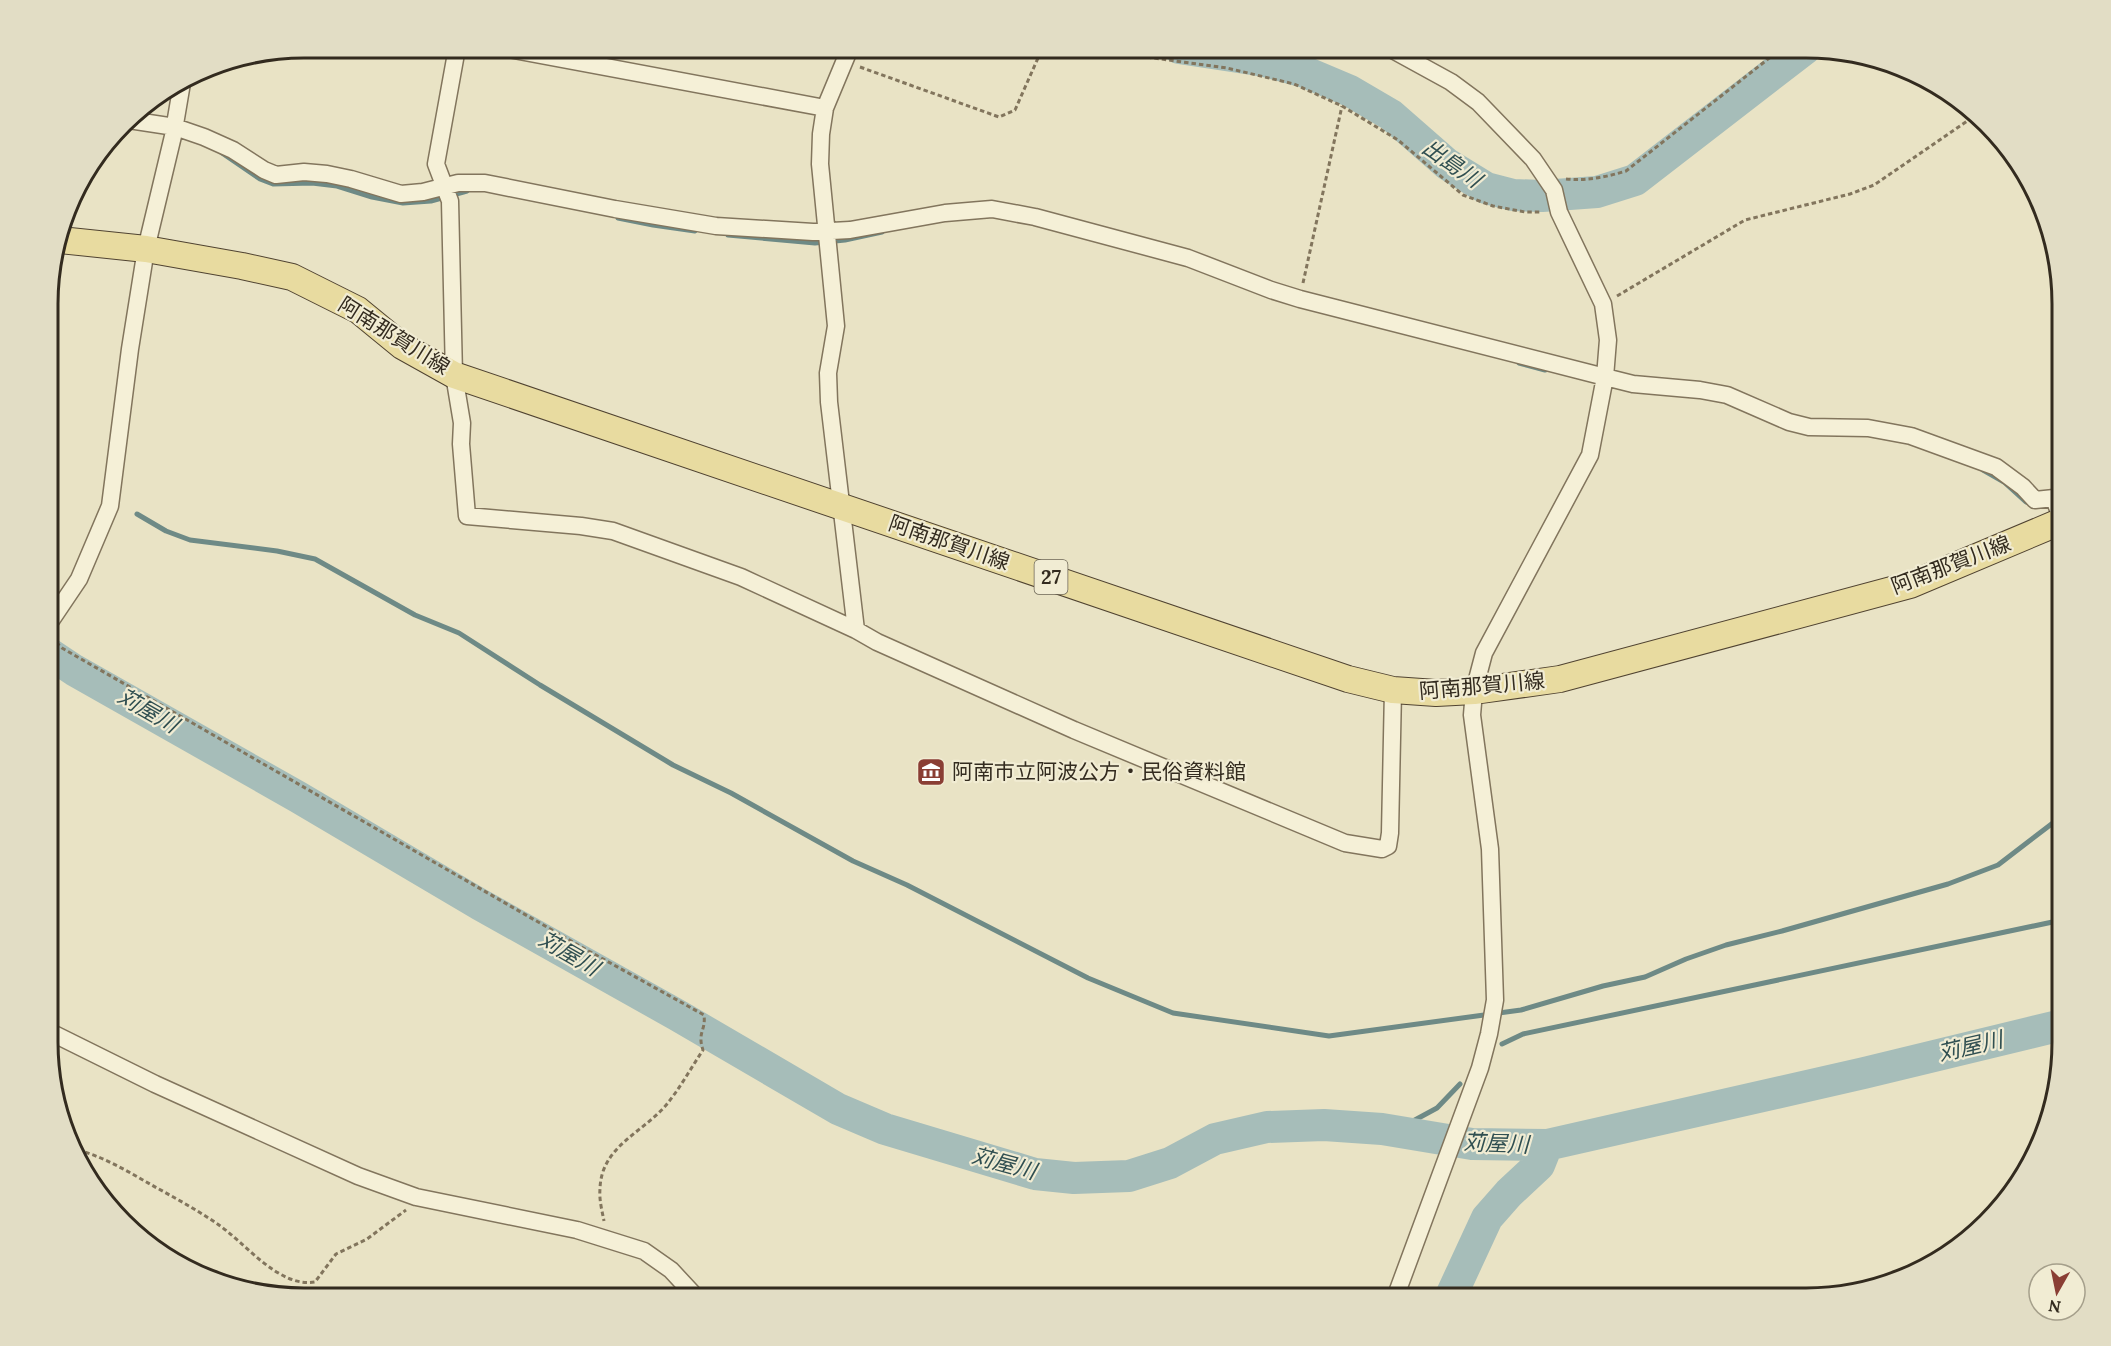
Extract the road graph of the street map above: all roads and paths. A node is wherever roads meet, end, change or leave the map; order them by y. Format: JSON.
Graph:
{"nodes":[{"id":1,"x":455,"y":58,"type":"edge"},
{"id":2,"x":558,"y":58,"type":"edge"},
{"id":3,"x":846,"y":58,"type":"edge"},
{"id":4,"x":854,"y":58,"type":"edge"},
{"id":5,"x":1038,"y":58,"type":"edge"},
{"id":6,"x":1154,"y":58,"type":"edge"},
{"id":7,"x":1407,"y":58,"type":"edge"},
{"id":8,"x":1769,"y":58,"type":"edge"},
{"id":9,"x":181,"y":91,"type":"edge"},
{"id":10,"x":1342,"y":106,"type":"junction"},
{"id":11,"x":825,"y":108,"type":"junction"},
{"id":12,"x":1969,"y":119,"type":"edge"},
{"id":13,"x":138,"y":122,"type":"edge"},
{"id":14,"x":174,"y":131,"type":"junction"},
{"id":15,"x":447,"y":193,"type":"junction"},
{"id":16,"x":1554,"y":196,"type":"junction"},
{"id":17,"x":828,"y":239,"type":"junction"},
{"id":18,"x":67,"y":241,"type":"edge"},
{"id":19,"x":146,"y":249,"type":"junction"},
{"id":20,"x":1300,"y":299,"type":"junction"},
{"id":21,"x":1602,"y":304,"type":"junction"},
{"id":22,"x":454,"y":375,"type":"junction"},
{"id":23,"x":1604,"y":382,"type":"junction"},
{"id":24,"x":2052,"y":498,"type":"edge"},
{"id":25,"x":842,"y":506,"type":"junction"},
{"id":26,"x":2052,"y":518,"type":"edge"},
{"id":27,"x":58,"y":610,"type":"edge"},
{"id":28,"x":856,"y":630,"type":"junction"},
{"id":29,"x":58,"y":644,"type":"edge"},
{"id":30,"x":1393,"y":690,"type":"junction"},
{"id":31,"x":1474,"y":691,"type":"junction"},
{"id":32,"x":58,"y":1036,"type":"edge"},
{"id":33,"x":85,"y":1153,"type":"edge"},
{"id":34,"x":416,"y":1197,"type":"junction"},
{"id":35,"x":606,"y":1238,"type":"junction"},
{"id":36,"x":688,"y":1288,"type":"edge"},
{"id":37,"x":1399,"y":1288,"type":"edge"}],
"edges":[{"from":1,"to":15,"type":"street"},
{"from":2,"to":11,"type":"street"},
{"from":3,"to":11,"type":"street"},
{"from":4,"to":5,"type":"path"},
{"from":6,"to":10,"type":"path"},
{"from":7,"to":16,"type":"street"},
{"from":8,"to":16,"type":"path"},
{"from":9,"to":14,"type":"street"},
{"from":10,"to":16,"type":"path"},
{"from":10,"to":20,"type":"path"},
{"from":11,"to":17,"type":"street"},
{"from":12,"to":21,"type":"path"},
{"from":13,"to":14,"type":"street"},
{"from":14,"to":15,"type":"street"},
{"from":14,"to":19,"type":"street"},
{"from":15,"to":17,"type":"street"},
{"from":15,"to":22,"type":"street"},
{"from":16,"to":21,"type":"street"},
{"from":17,"to":20,"type":"street"},
{"from":17,"to":25,"type":"street"},
{"from":18,"to":19,"type":"main road","name":"阿南那賀川線","number":"27"},
{"from":19,"to":22,"type":"main road","name":"阿南那賀川線","number":"27"},
{"from":19,"to":27,"type":"street"},
{"from":20,"to":23,"type":"street"},
{"from":21,"to":23,"type":"street"},
{"from":22,"to":25,"type":"main road","name":"阿南那賀川線","number":"27"},
{"from":22,"to":28,"type":"street"},
{"from":23,"to":24,"type":"street"},
{"from":23,"to":31,"type":"street"},
{"from":25,"to":28,"type":"street"},
{"from":25,"to":30,"type":"main road","name":"阿南那賀川線","number":"27"},
{"from":26,"to":31,"type":"main road","name":"阿南那賀川線","number":"27"},
{"from":28,"to":30,"type":"street"},
{"from":29,"to":35,"type":"path"},
{"from":30,"to":31,"type":"main road","name":"阿南那賀川線","number":"27"},
{"from":31,"to":37,"type":"street"},
{"from":32,"to":34,"type":"street"},
{"from":33,"to":34,"type":"path"},
{"from":34,"to":35,"type":"street"},
{"from":35,"to":36,"type":"street"}]}
